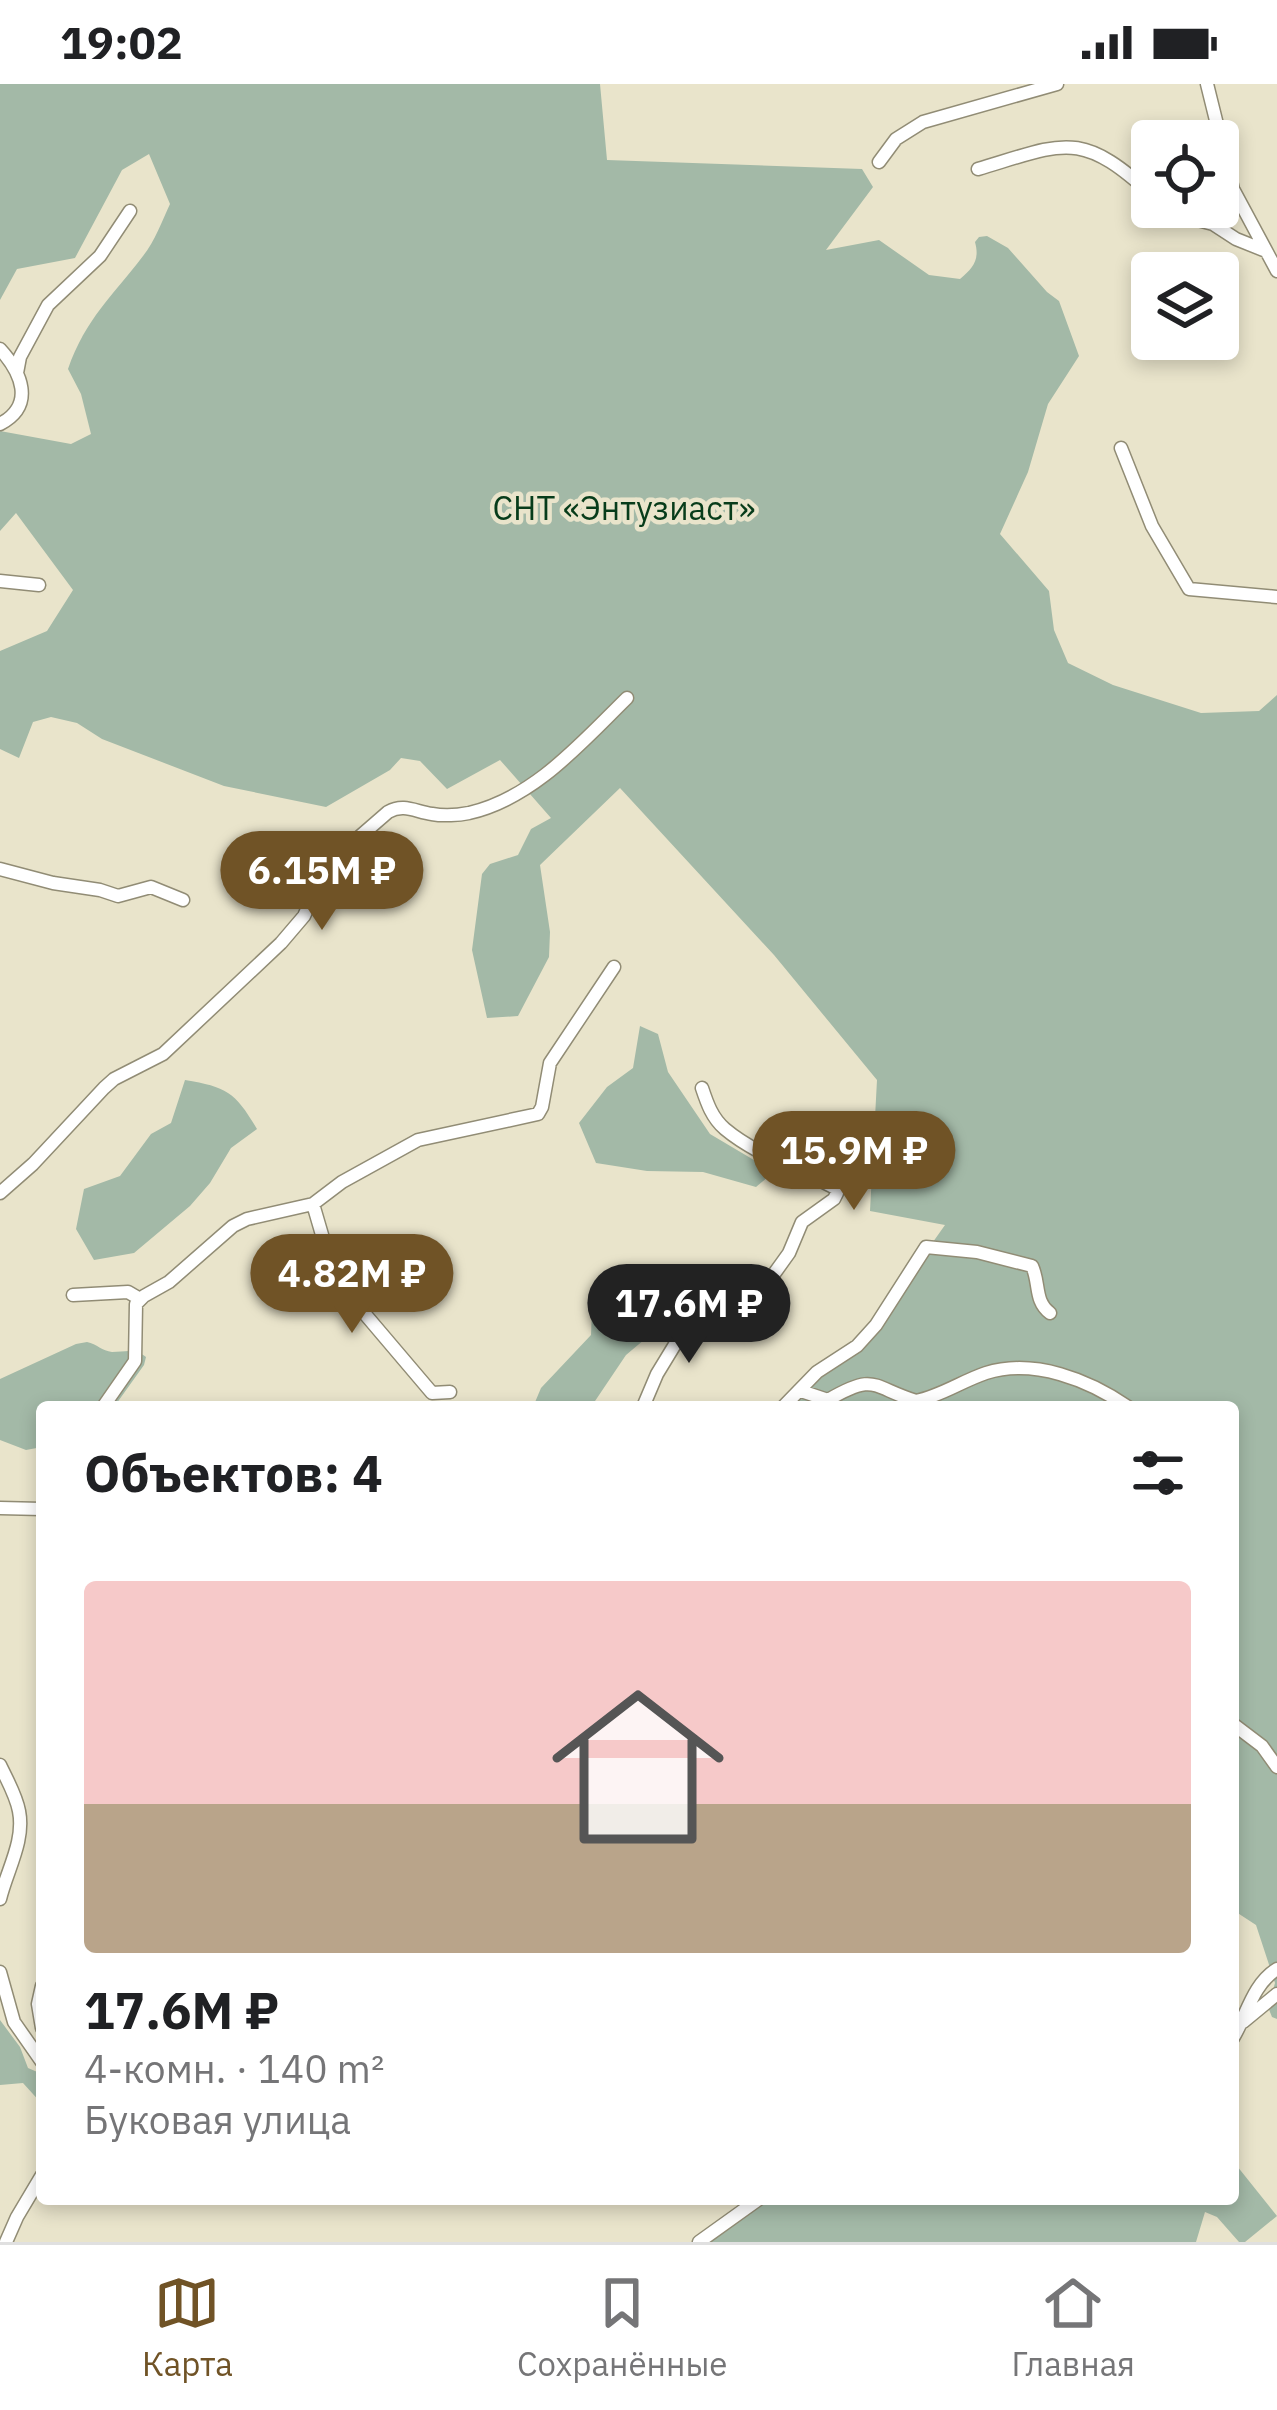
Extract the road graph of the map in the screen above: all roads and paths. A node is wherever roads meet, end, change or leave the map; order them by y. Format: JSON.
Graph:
{"nodes":[{"id":1,"x":1057,"y":84,"type":"edge"},
{"id":2,"x":1207,"y":84,"type":"edge"},
{"id":3,"x":878,"y":162,"type":"dead end"},
{"id":4,"x":978,"y":169,"type":"dead end"},
{"id":5,"x":1131,"y":176,"type":"edge"},
{"id":6,"x":130,"y":211,"type":"dead end"},
{"id":7,"x":1219,"y":228,"type":"edge"},
{"id":8,"x":1267,"y":251,"type":"junction"},
{"id":9,"x":1277,"y":271,"type":"edge"},
{"id":10,"x":0,"y":349,"type":"edge"},
{"id":11,"x":16,"y":373,"type":"junction"},
{"id":12,"x":0,"y":424,"type":"edge"},
{"id":13,"x":1120,"y":448,"type":"dead end"},
{"id":14,"x":0,"y":581,"type":"edge"},
{"id":15,"x":39,"y":585,"type":"dead end"},
{"id":16,"x":1277,"y":597,"type":"edge"},
{"id":17,"x":627,"y":698,"type":"dead end"},
{"id":18,"x":0,"y":868,"type":"edge"},
{"id":19,"x":184,"y":900,"type":"dead end"},
{"id":20,"x":614,"y":967,"type":"dead end"},
{"id":21,"x":702,"y":1088,"type":"dead end"},
{"id":22,"x":0,"y":1193,"type":"edge"},
{"id":23,"x":314,"y":1204,"type":"junction"},
{"id":24,"x":73,"y":1295,"type":"dead end"},
{"id":25,"x":140,"y":1299,"type":"junction"},
{"id":26,"x":1050,"y":1313,"type":"dead end"},
{"id":27,"x":801,"y":1391,"type":"junction"},
{"id":28,"x":450,"y":1392,"type":"dead end"},
{"id":29,"x":107,"y":1401,"type":"edge"},
{"id":30,"x":646,"y":1401,"type":"edge"},
{"id":31,"x":789,"y":1401,"type":"edge"},
{"id":32,"x":916,"y":1401,"type":"edge"},
{"id":33,"x":916,"y":1401,"type":"edge"},
{"id":34,"x":1116,"y":1401,"type":"edge"},
{"id":35,"x":0,"y":1508,"type":"edge"},
{"id":36,"x":36,"y":1509,"type":"edge"},
{"id":37,"x":1239,"y":1729,"type":"edge"},
{"id":38,"x":0,"y":1765,"type":"edge"},
{"id":39,"x":1277,"y":1767,"type":"edge"},
{"id":40,"x":0,"y":1899,"type":"edge"},
{"id":41,"x":1277,"y":1969,"type":"edge"},
{"id":42,"x":0,"y":1972,"type":"edge"},
{"id":43,"x":1277,"y":1994,"type":"edge"},
{"id":44,"x":1242,"y":2022,"type":"junction"},
{"id":45,"x":1239,"y":2027,"type":"edge"},
{"id":46,"x":36,"y":2053,"type":"edge"},
{"id":47,"x":36,"y":2185,"type":"edge"},
{"id":48,"x":751,"y":2205,"type":"edge"},
{"id":49,"x":6,"y":2242,"type":"edge"},
{"id":50,"x":699,"y":2242,"type":"edge"}],
"edges":[{"from":1,"to":3,"type":"street"},
{"from":2,"to":8,"type":"street"},
{"from":4,"to":5,"type":"street"},
{"from":6,"to":11,"type":"street"},
{"from":7,"to":8,"type":"street"},
{"from":8,"to":9,"type":"street"},
{"from":10,"to":11,"type":"street"},
{"from":11,"to":12,"type":"street"},
{"from":13,"to":16,"type":"street"},
{"from":14,"to":15,"type":"street"},
{"from":17,"to":22,"type":"street"},
{"from":18,"to":19,"type":"street"},
{"from":20,"to":23,"type":"street"},
{"from":21,"to":30,"type":"street"},
{"from":23,"to":25,"type":"street"},
{"from":23,"to":28,"type":"street"},
{"from":24,"to":25,"type":"street"},
{"from":25,"to":29,"type":"street"},
{"from":26,"to":27,"type":"street"},
{"from":27,"to":31,"type":"street"},
{"from":27,"to":32,"type":"street"},
{"from":33,"to":34,"type":"street"},
{"from":35,"to":36,"type":"street"},
{"from":37,"to":39,"type":"street"},
{"from":38,"to":40,"type":"street"},
{"from":41,"to":44,"type":"street"},
{"from":42,"to":46,"type":"street"},
{"from":43,"to":44,"type":"street"},
{"from":44,"to":45,"type":"street"},
{"from":47,"to":49,"type":"street"},
{"from":48,"to":50,"type":"street"}]}
